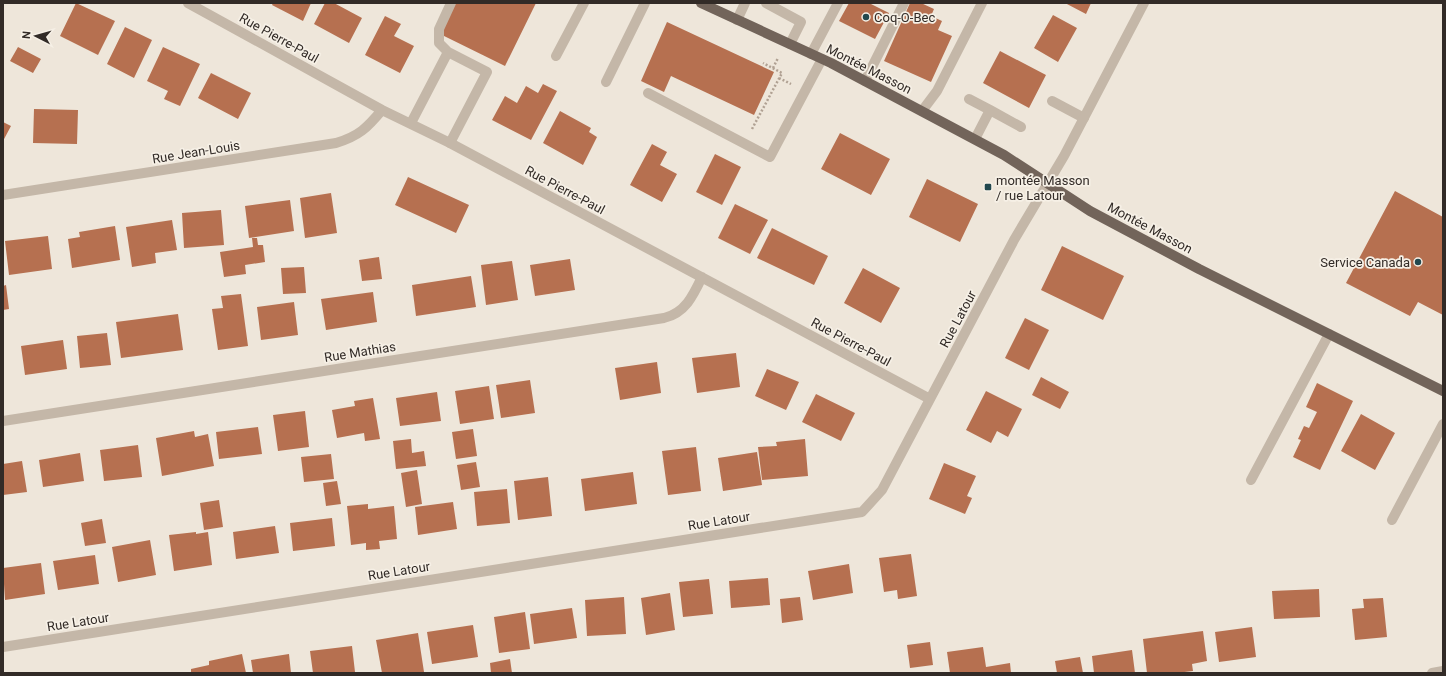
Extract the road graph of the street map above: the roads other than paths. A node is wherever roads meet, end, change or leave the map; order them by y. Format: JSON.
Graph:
{"nodes":[{"id":1,"x":188,"y":3,"type":"edge"},
{"id":2,"x":451,"y":3,"type":"edge"},
{"id":3,"x":584,"y":3,"type":"edge"},
{"id":4,"x":645,"y":3,"type":"edge"},
{"id":5,"x":701,"y":3,"type":"edge"},
{"id":6,"x":745,"y":3,"type":"edge"},
{"id":7,"x":766,"y":3,"type":"edge"},
{"id":8,"x":838,"y":3,"type":"edge"},
{"id":9,"x":904,"y":3,"type":"edge"},
{"id":10,"x":982,"y":3,"type":"edge"},
{"id":11,"x":1144,"y":3,"type":"edge"},
{"id":12,"x":737,"y":20,"type":"junction"},
{"id":13,"x":790,"y":44,"type":"junction"},
{"id":14,"x":448,"y":52,"type":"junction"},
{"id":15,"x":811,"y":54,"type":"junction"},
{"id":16,"x":556,"y":56,"type":"dead end"},
{"id":17,"x":822,"y":59,"type":"junction"},
{"id":18,"x":865,"y":81,"type":"junction"},
{"id":19,"x":606,"y":82,"type":"dead end"},
{"id":20,"x":648,"y":93,"type":"dead end"},
{"id":21,"x":969,"y":99,"type":"dead end"},
{"id":22,"x":1052,"y":101,"type":"dead end"},
{"id":23,"x":382,"y":110,"type":"junction"},
{"id":24,"x":990,"y":110,"type":"junction"},
{"id":25,"x":922,"y":111,"type":"junction"},
{"id":26,"x":1084,"y":118,"type":"junction"},
{"id":27,"x":411,"y":123,"type":"junction"},
{"id":28,"x":1021,"y":127,"type":"dead end"},
{"id":29,"x":975,"y":139,"type":"junction"},
{"id":30,"x":450,"y":143,"type":"junction"},
{"id":31,"x":1047,"y":183,"type":"junction"},
{"id":32,"x":3,"y":195,"type":"edge"},
{"id":33,"x":702,"y":277,"type":"junction"},
{"id":34,"x":1329,"y":334,"type":"junction"},
{"id":35,"x":1443,"y":391,"type":"edge"},
{"id":36,"x":930,"y":399,"type":"junction"},
{"id":37,"x":3,"y":421,"type":"edge"},
{"id":38,"x":1443,"y":424,"type":"edge"},
{"id":39,"x":1251,"y":480,"type":"dead end"},
{"id":40,"x":1392,"y":520,"type":"dead end"},
{"id":41,"x":3,"y":647,"type":"edge"},
{"id":42,"x":1443,"y":671,"type":"edge"},
{"id":43,"x":1432,"y":673,"type":"edge"}],
"edges":[{"from":1,"to":23,"type":"street","name":"Rue Pierre-Paul"},
{"from":2,"to":14,"type":"street"},
{"from":3,"to":16,"type":"street"},
{"from":4,"to":19,"type":"street"},
{"from":5,"to":12,"type":"main road","name":"Montée Masson"},
{"from":6,"to":12,"type":"street"},
{"from":7,"to":13,"type":"street"},
{"from":8,"to":15,"type":"street"},
{"from":9,"to":18,"type":"street"},
{"from":10,"to":25,"type":"street"},
{"from":11,"to":26,"type":"street","name":"Rue Latour"},
{"from":12,"to":13,"type":"main road","name":"Montée Masson"},
{"from":13,"to":15,"type":"main road","name":"Montée Masson"},
{"from":14,"to":27,"type":"street"},
{"from":14,"to":30,"type":"street"},
{"from":15,"to":17,"type":"main road","name":"Montée Masson"},
{"from":17,"to":18,"type":"main road","name":"Montée Masson"},
{"from":17,"to":20,"type":"street"},
{"from":18,"to":25,"type":"main road","name":"Montée Masson"},
{"from":21,"to":24,"type":"street"},
{"from":22,"to":26,"type":"street"},
{"from":23,"to":27,"type":"street","name":"Rue Pierre-Paul"},
{"from":23,"to":32,"type":"street","name":"Rue Jean-Louis"},
{"from":24,"to":28,"type":"street"},
{"from":24,"to":29,"type":"street"},
{"from":25,"to":29,"type":"main road","name":"Montée Masson"},
{"from":26,"to":31,"type":"street","name":"Rue Latour"},
{"from":27,"to":30,"type":"street","name":"Rue Pierre-Paul"},
{"from":29,"to":31,"type":"main road","name":"Montée Masson"},
{"from":30,"to":33,"type":"street","name":"Rue Pierre-Paul"},
{"from":31,"to":34,"type":"main road","name":"Montée Masson"},
{"from":31,"to":36,"type":"street","name":"Rue Latour"},
{"from":33,"to":36,"type":"street","name":"Rue Pierre-Paul"},
{"from":33,"to":37,"type":"street","name":"Rue Mathias"},
{"from":34,"to":35,"type":"main road","name":"Montée Masson"},
{"from":34,"to":39,"type":"street"},
{"from":36,"to":41,"type":"street","name":"Rue Latour"},
{"from":38,"to":40,"type":"street"},
{"from":42,"to":43,"type":"street"}]}
